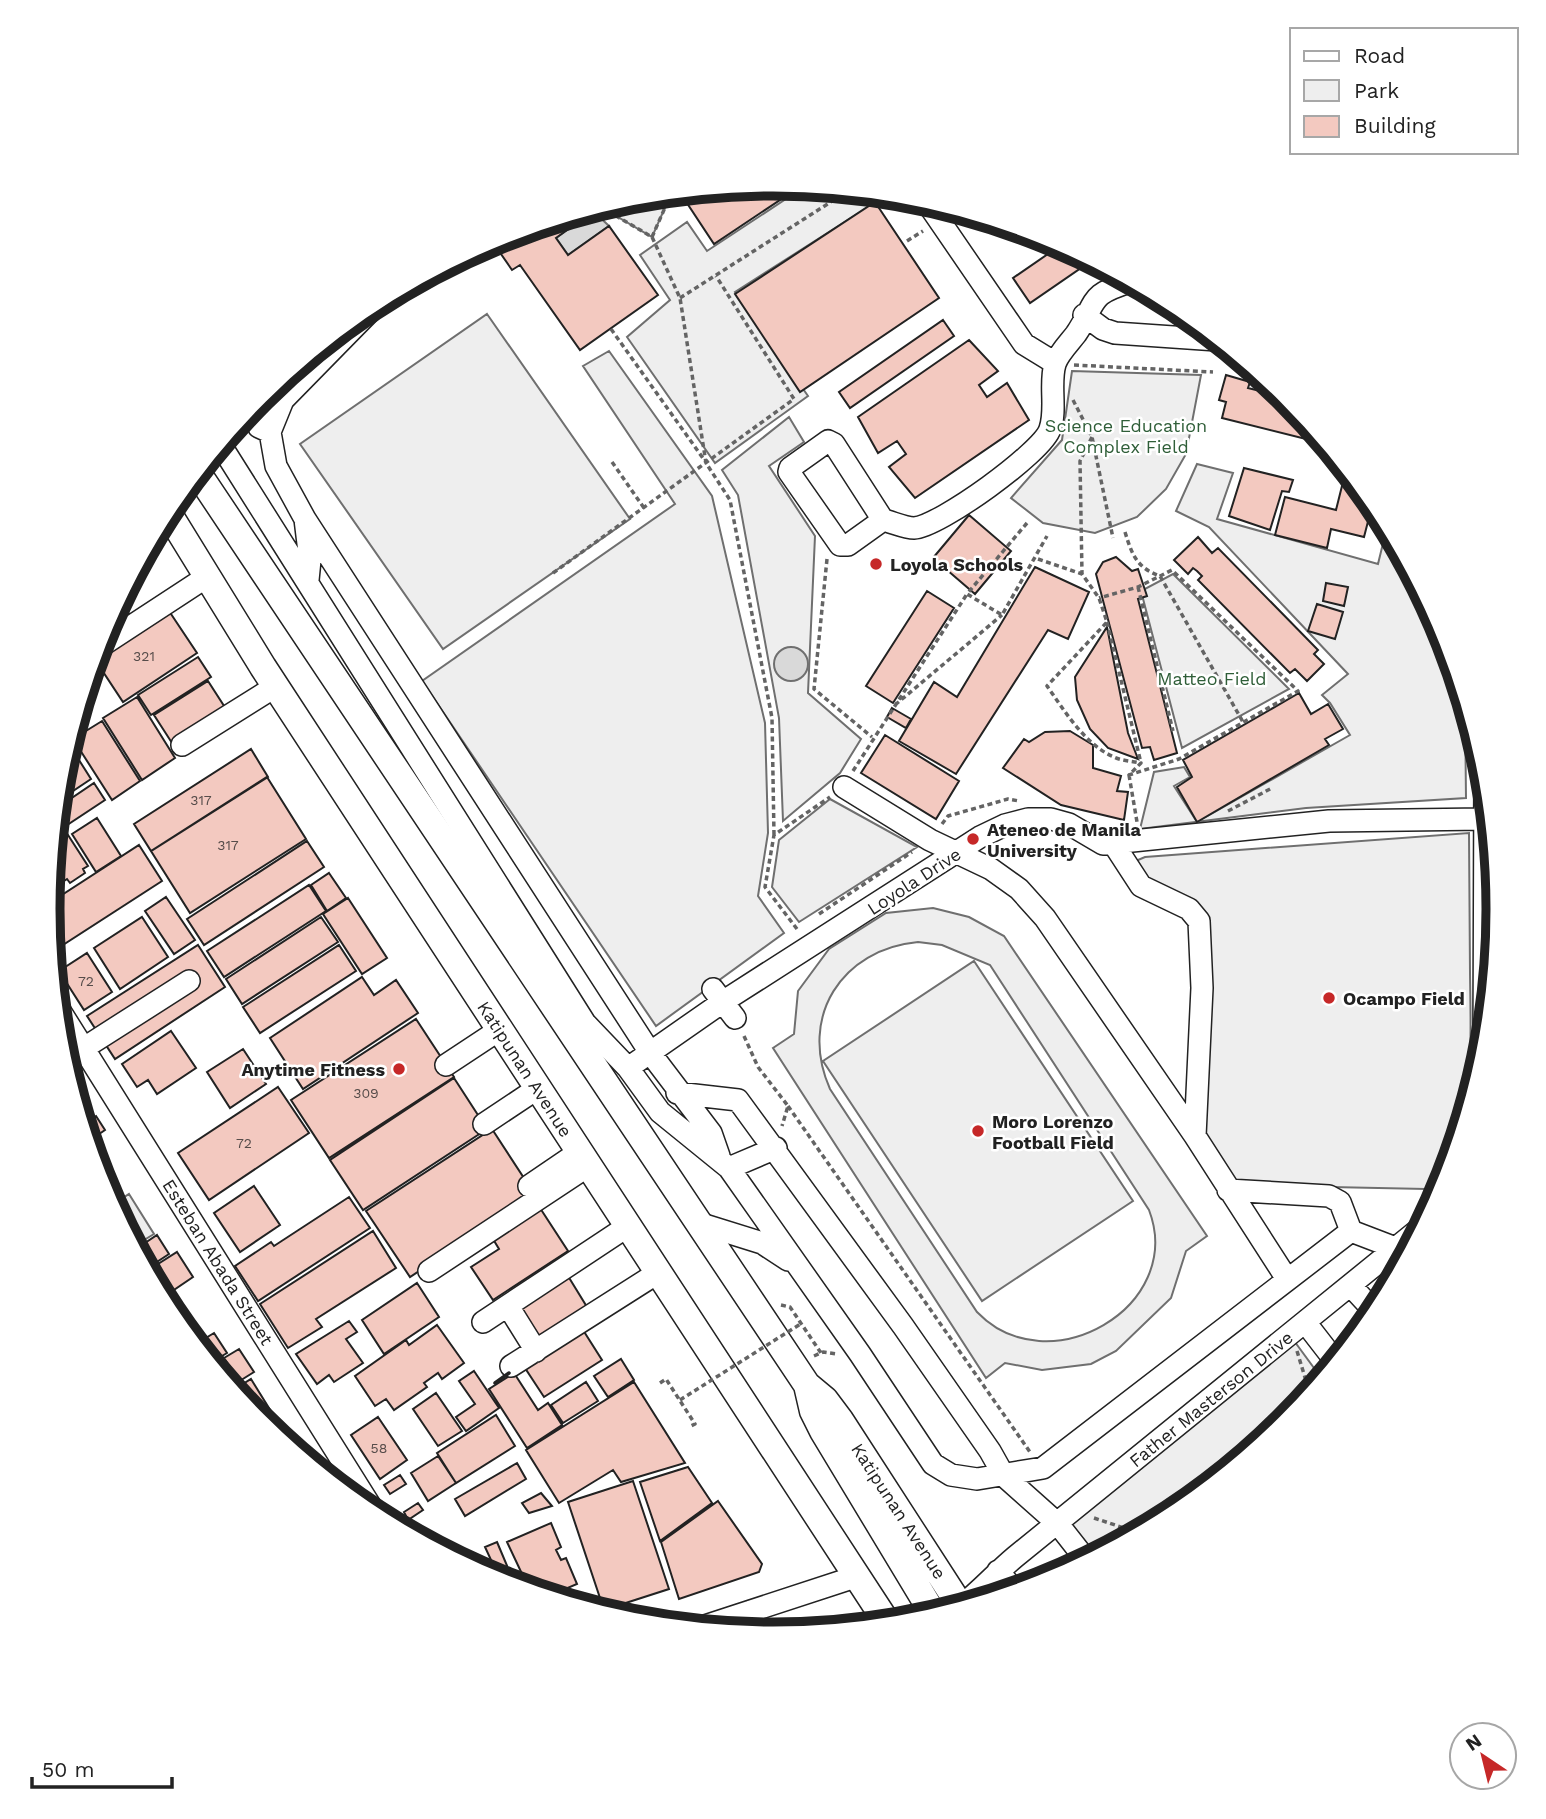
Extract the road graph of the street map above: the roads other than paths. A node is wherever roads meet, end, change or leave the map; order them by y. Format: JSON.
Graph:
{"nodes":[{"id":1,"x":936,"y":215,"type":"edge"},
{"id":2,"x":1118,"y":286,"type":"edge"},
{"id":3,"x":1084,"y":315,"type":"junction"},
{"id":4,"x":1201,"y":339,"type":"edge"},
{"id":5,"x":340,"y":342,"type":"edge"},
{"id":6,"x":1055,"y":363,"type":"junction"},
{"id":7,"x":264,"y":410,"type":"edge"},
{"id":8,"x":270,"y":432,"type":"junction"},
{"id":9,"x":226,"y":453,"type":"edge"},
{"id":10,"x":203,"y":481,"type":"edge"},
{"id":11,"x":305,"y":519,"type":"junction"},
{"id":12,"x":883,"y":520,"type":"junction"},
{"id":13,"x":174,"y":522,"type":"edge"},
{"id":14,"x":208,"y":576,"type":"junction"},
{"id":15,"x":308,"y":580,"type":"junction"},
{"id":16,"x":113,"y":638,"type":"edge"},
{"id":17,"x":276,"y":686,"type":"junction"},
{"id":18,"x":182,"y":746,"type":"dead end"},
{"id":19,"x":844,"y":787,"type":"road end"},
{"id":20,"x":1480,"y":819,"type":"edge"},
{"id":21,"x":1112,"y":843,"type":"junction"},
{"id":22,"x":958,"y":854,"type":"junction"},
{"id":23,"x":189,"y":981,"type":"dead end"},
{"id":24,"x":69,"y":1025,"type":"edge"},
{"id":25,"x":499,"y":1030,"type":"junction"},
{"id":26,"x":84,"y":1048,"type":"junction"},
{"id":27,"x":651,"y":1054,"type":"junction"},
{"id":28,"x":446,"y":1065,"type":"dead end"},
{"id":29,"x":632,"y":1074,"type":"junction"},
{"id":30,"x":538,"y":1088,"type":"junction"},
{"id":31,"x":682,"y":1094,"type":"junction"},
{"id":32,"x":484,"y":1124,"type":"dead end"},
{"id":33,"x":1195,"y":1136,"type":"junction"},
{"id":34,"x":776,"y":1148,"type":"junction"},
{"id":35,"x":584,"y":1159,"type":"junction"},
{"id":36,"x":725,"y":1165,"type":"junction"},
{"id":37,"x":529,"y":1186,"type":"dead end"},
{"id":38,"x":1228,"y":1190,"type":"junction"},
{"id":39,"x":698,"y":1223,"type":"junction"},
{"id":40,"x":628,"y":1226,"type":"junction"},
{"id":41,"x":1351,"y":1231,"type":"junction"},
{"id":42,"x":1398,"y":1253,"type":"edge"},
{"id":43,"x":1395,"y":1259,"type":"edge"},
{"id":44,"x":796,"y":1264,"type":"junction"},
{"id":45,"x":429,"y":1271,"type":"dead end"},
{"id":46,"x":659,"y":1272,"type":"junction"},
{"id":47,"x":1287,"y":1279,"type":"junction"},
{"id":48,"x":1351,"y":1286,"type":"junction"},
{"id":49,"x":1367,"y":1304,"type":"edge"},
{"id":50,"x":508,"y":1306,"type":"junction"},
{"id":51,"x":483,"y":1322,"type":"dead end"},
{"id":52,"x":1305,"y":1322,"type":"junction"},
{"id":53,"x":536,"y":1351,"type":"junction"},
{"id":54,"x":1330,"y":1355,"type":"edge"},
{"id":55,"x":510,"y":1366,"type":"dead end"},
{"id":56,"x":807,"y":1385,"type":"junction"},
{"id":57,"x":1004,"y":1476,"type":"junction"},
{"id":58,"x":363,"y":1493,"type":"edge"},
{"id":59,"x":1058,"y":1524,"type":"junction"},
{"id":60,"x":1081,"y":1553,"type":"edge"},
{"id":61,"x":998,"y":1571,"type":"junction"},
{"id":62,"x":858,"y":1576,"type":"junction"},
{"id":63,"x":1008,"y":1583,"type":"edge"},
{"id":64,"x":975,"y":1594,"type":"edge"},
{"id":65,"x":956,"y":1599,"type":"edge"},
{"id":66,"x":928,"y":1605,"type":"edge"},
{"id":67,"x":751,"y":1611,"type":"junction"},
{"id":68,"x":882,"y":1614,"type":"edge"},
{"id":69,"x":722,"y":1621,"type":"edge"},
{"id":70,"x":754,"y":1622,"type":"edge"}],
"edges":[{"from":1,"to":6,"type":"street"},
{"from":2,"to":3,"type":"street"},
{"from":3,"to":4,"type":"street"},
{"from":3,"to":6,"type":"street"},
{"from":5,"to":8,"type":"street"},
{"from":6,"to":12,"type":"street"},
{"from":7,"to":8,"type":"street"},
{"from":8,"to":11,"type":"street"},
{"from":9,"to":15,"type":"street"},
{"from":10,"to":39,"type":"main road","name":"Katipunan Avenue"},
{"from":11,"to":15,"type":"street"},
{"from":11,"to":27,"type":"street"},
{"from":12,"to":12,"type":"street"},
{"from":13,"to":14,"type":"main road","name":"Katipunan Avenue"},
{"from":14,"to":16,"type":"street"},
{"from":14,"to":17,"type":"main road","name":"Katipunan Avenue"},
{"from":15,"to":29,"type":"street"},
{"from":17,"to":18,"type":"street"},
{"from":17,"to":25,"type":"main road","name":"Katipunan Avenue"},
{"from":19,"to":22,"type":"street"},
{"from":20,"to":21,"type":"street","name":"Loyola Drive"},
{"from":21,"to":22,"type":"street","name":"Loyola Drive"},
{"from":21,"to":33,"type":"street"},
{"from":22,"to":27,"type":"street","name":"Loyola Drive"},
{"from":22,"to":33,"type":"street"},
{"from":23,"to":26,"type":"street"},
{"from":24,"to":26,"type":"street","name":"Esteban Abada Street"},
{"from":25,"to":28,"type":"street"},
{"from":25,"to":30,"type":"main road","name":"Katipunan Avenue"},
{"from":26,"to":58,"type":"street","name":"Esteban Abada Street"},
{"from":27,"to":29,"type":"street","name":"Loyola Drive"},
{"from":27,"to":31,"type":"street"},
{"from":29,"to":31,"type":"street"},
{"from":29,"to":36,"type":"street"},
{"from":30,"to":32,"type":"street"},
{"from":30,"to":35,"type":"main road","name":"Katipunan Avenue"},
{"from":31,"to":34,"type":"street"},
{"from":31,"to":36,"type":"street"},
{"from":33,"to":38,"type":"street"},
{"from":34,"to":36,"type":"street"},
{"from":34,"to":57,"type":"street"},
{"from":35,"to":37,"type":"street"},
{"from":35,"to":40,"type":"main road","name":"Katipunan Avenue"},
{"from":35,"to":45,"type":"street"},
{"from":36,"to":44,"type":"street"},
{"from":38,"to":41,"type":"street"},
{"from":38,"to":47,"type":"street"},
{"from":39,"to":44,"type":"street"},
{"from":39,"to":56,"type":"main road","name":"Katipunan Avenue"},
{"from":40,"to":46,"type":"main road","name":"Katipunan Avenue"},
{"from":40,"to":50,"type":"street"},
{"from":41,"to":42,"type":"street"},
{"from":41,"to":47,"type":"street"},
{"from":43,"to":48,"type":"street","name":"Father Masterson Drive"},
{"from":44,"to":57,"type":"street"},
{"from":46,"to":53,"type":"street"},
{"from":46,"to":62,"type":"main road","name":"Katipunan Avenue"},
{"from":47,"to":57,"type":"street"},
{"from":48,"to":49,"type":"street"},
{"from":48,"to":52,"type":"street","name":"Father Masterson Drive"},
{"from":50,"to":51,"type":"street"},
{"from":50,"to":53,"type":"street"},
{"from":52,"to":54,"type":"street"},
{"from":52,"to":59,"type":"street","name":"Father Masterson Drive"},
{"from":53,"to":55,"type":"street"},
{"from":56,"to":65,"type":"main road","name":"Katipunan Avenue"},
{"from":56,"to":66,"type":"main road","name":"Katipunan Avenue"},
{"from":57,"to":59,"type":"street"},
{"from":59,"to":60,"type":"street"},
{"from":59,"to":61,"type":"street","name":"Father Masterson Drive"},
{"from":61,"to":63,"type":"street"},
{"from":61,"to":64,"type":"street","name":"Father Masterson Drive"},
{"from":62,"to":67,"type":"street"},
{"from":62,"to":68,"type":"main road","name":"Katipunan Avenue"},
{"from":67,"to":69,"type":"street"},
{"from":67,"to":70,"type":"street"}]}
